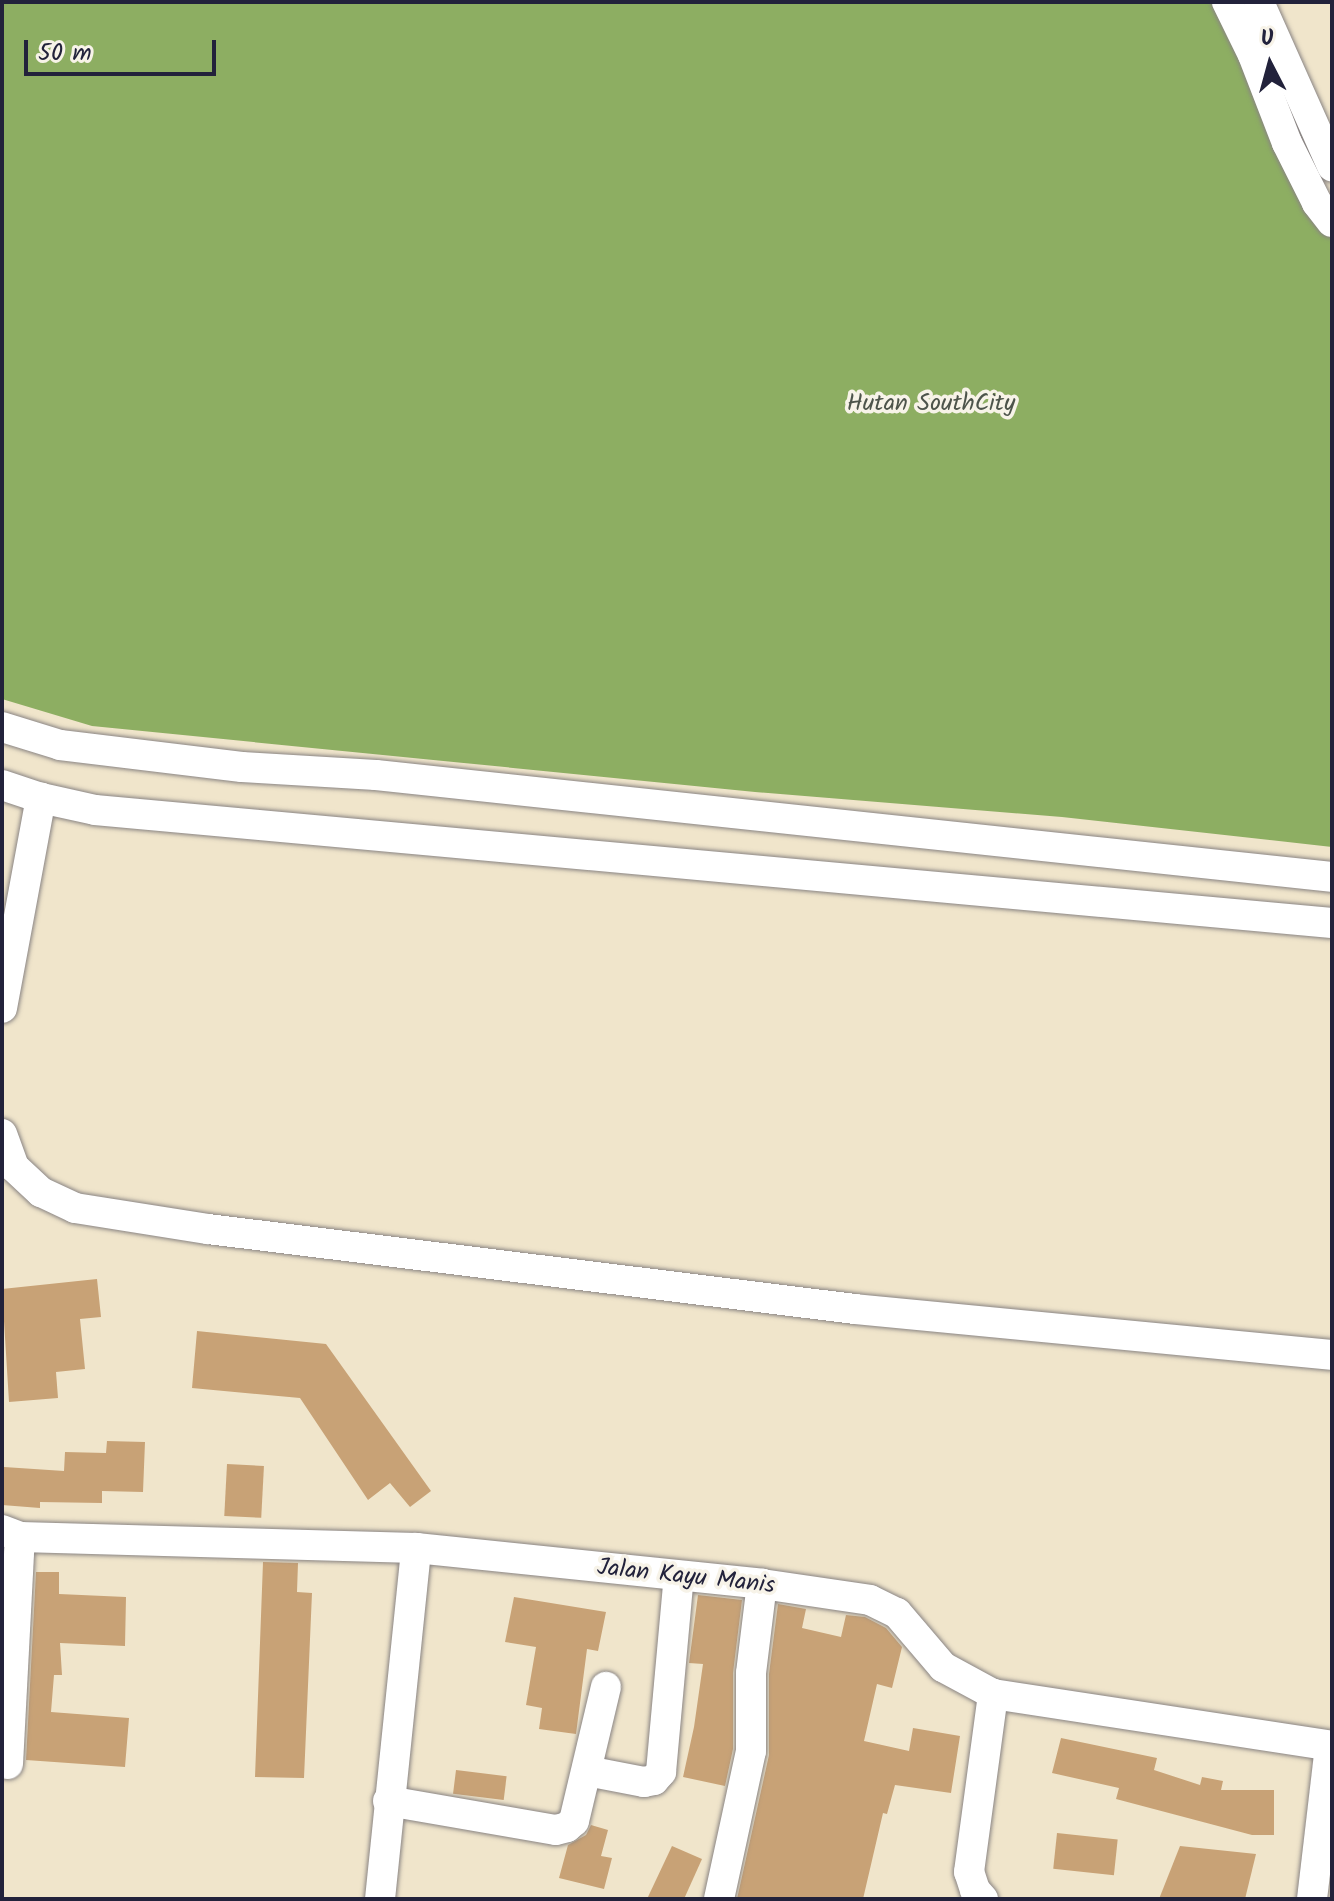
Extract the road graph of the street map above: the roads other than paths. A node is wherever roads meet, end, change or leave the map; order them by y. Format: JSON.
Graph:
{"nodes":[{"id":1,"x":1227,"y":2,"type":"edge"},
{"id":2,"x":1259,"y":2,"type":"edge"},
{"id":3,"x":1332,"y":166,"type":"edge"},
{"id":4,"x":1332,"y":222,"type":"edge"},
{"id":5,"x":2,"y":727,"type":"edge"},
{"id":6,"x":2,"y":785,"type":"edge"},
{"id":7,"x":41,"y":798,"type":"junction"},
{"id":8,"x":1332,"y":877,"type":"edge"},
{"id":9,"x":1332,"y":923,"type":"edge"},
{"id":10,"x":2,"y":1008,"type":"edge"},
{"id":11,"x":2,"y":1134,"type":"edge"},
{"id":12,"x":1332,"y":1355,"type":"edge"},
{"id":13,"x":11,"y":1534,"type":"edge"},
{"id":14,"x":416,"y":1548,"type":"junction"},
{"id":15,"x":679,"y":1576,"type":"junction"},
{"id":16,"x":762,"y":1584,"type":"junction"},
{"id":17,"x":606,"y":1687,"type":"dead end"},
{"id":18,"x":993,"y":1694,"type":"junction"},
{"id":19,"x":1331,"y":1746,"type":"edge"},
{"id":20,"x":8,"y":1764,"type":"dead end"},
{"id":21,"x":587,"y":1771,"type":"junction"},
{"id":22,"x":388,"y":1801,"type":"junction"},
{"id":23,"x":380,"y":1899,"type":"edge"},
{"id":24,"x":719,"y":1899,"type":"edge"},
{"id":25,"x":983,"y":1899,"type":"edge"},
{"id":26,"x":1312,"y":1899,"type":"edge"}],
"edges":[{"from":1,"to":4,"type":"street"},
{"from":2,"to":3,"type":"street"},
{"from":5,"to":8,"type":"street"},
{"from":6,"to":7,"type":"street"},
{"from":7,"to":9,"type":"street"},
{"from":7,"to":10,"type":"street"},
{"from":11,"to":12,"type":"street"},
{"from":13,"to":14,"type":"street","name":"Jalan Kayu Manis"},
{"from":13,"to":20,"type":"street"},
{"from":14,"to":15,"type":"street","name":"Jalan Kayu Manis"},
{"from":14,"to":22,"type":"street"},
{"from":15,"to":16,"type":"street","name":"Jalan Kayu Manis"},
{"from":15,"to":21,"type":"street"},
{"from":16,"to":18,"type":"street","name":"Jalan Kayu Manis"},
{"from":16,"to":24,"type":"street"},
{"from":17,"to":21,"type":"street"},
{"from":18,"to":19,"type":"street","name":"Jalan Kayu Manis"},
{"from":18,"to":25,"type":"street"},
{"from":19,"to":26,"type":"street"},
{"from":21,"to":22,"type":"street"},
{"from":22,"to":23,"type":"street"}]}
